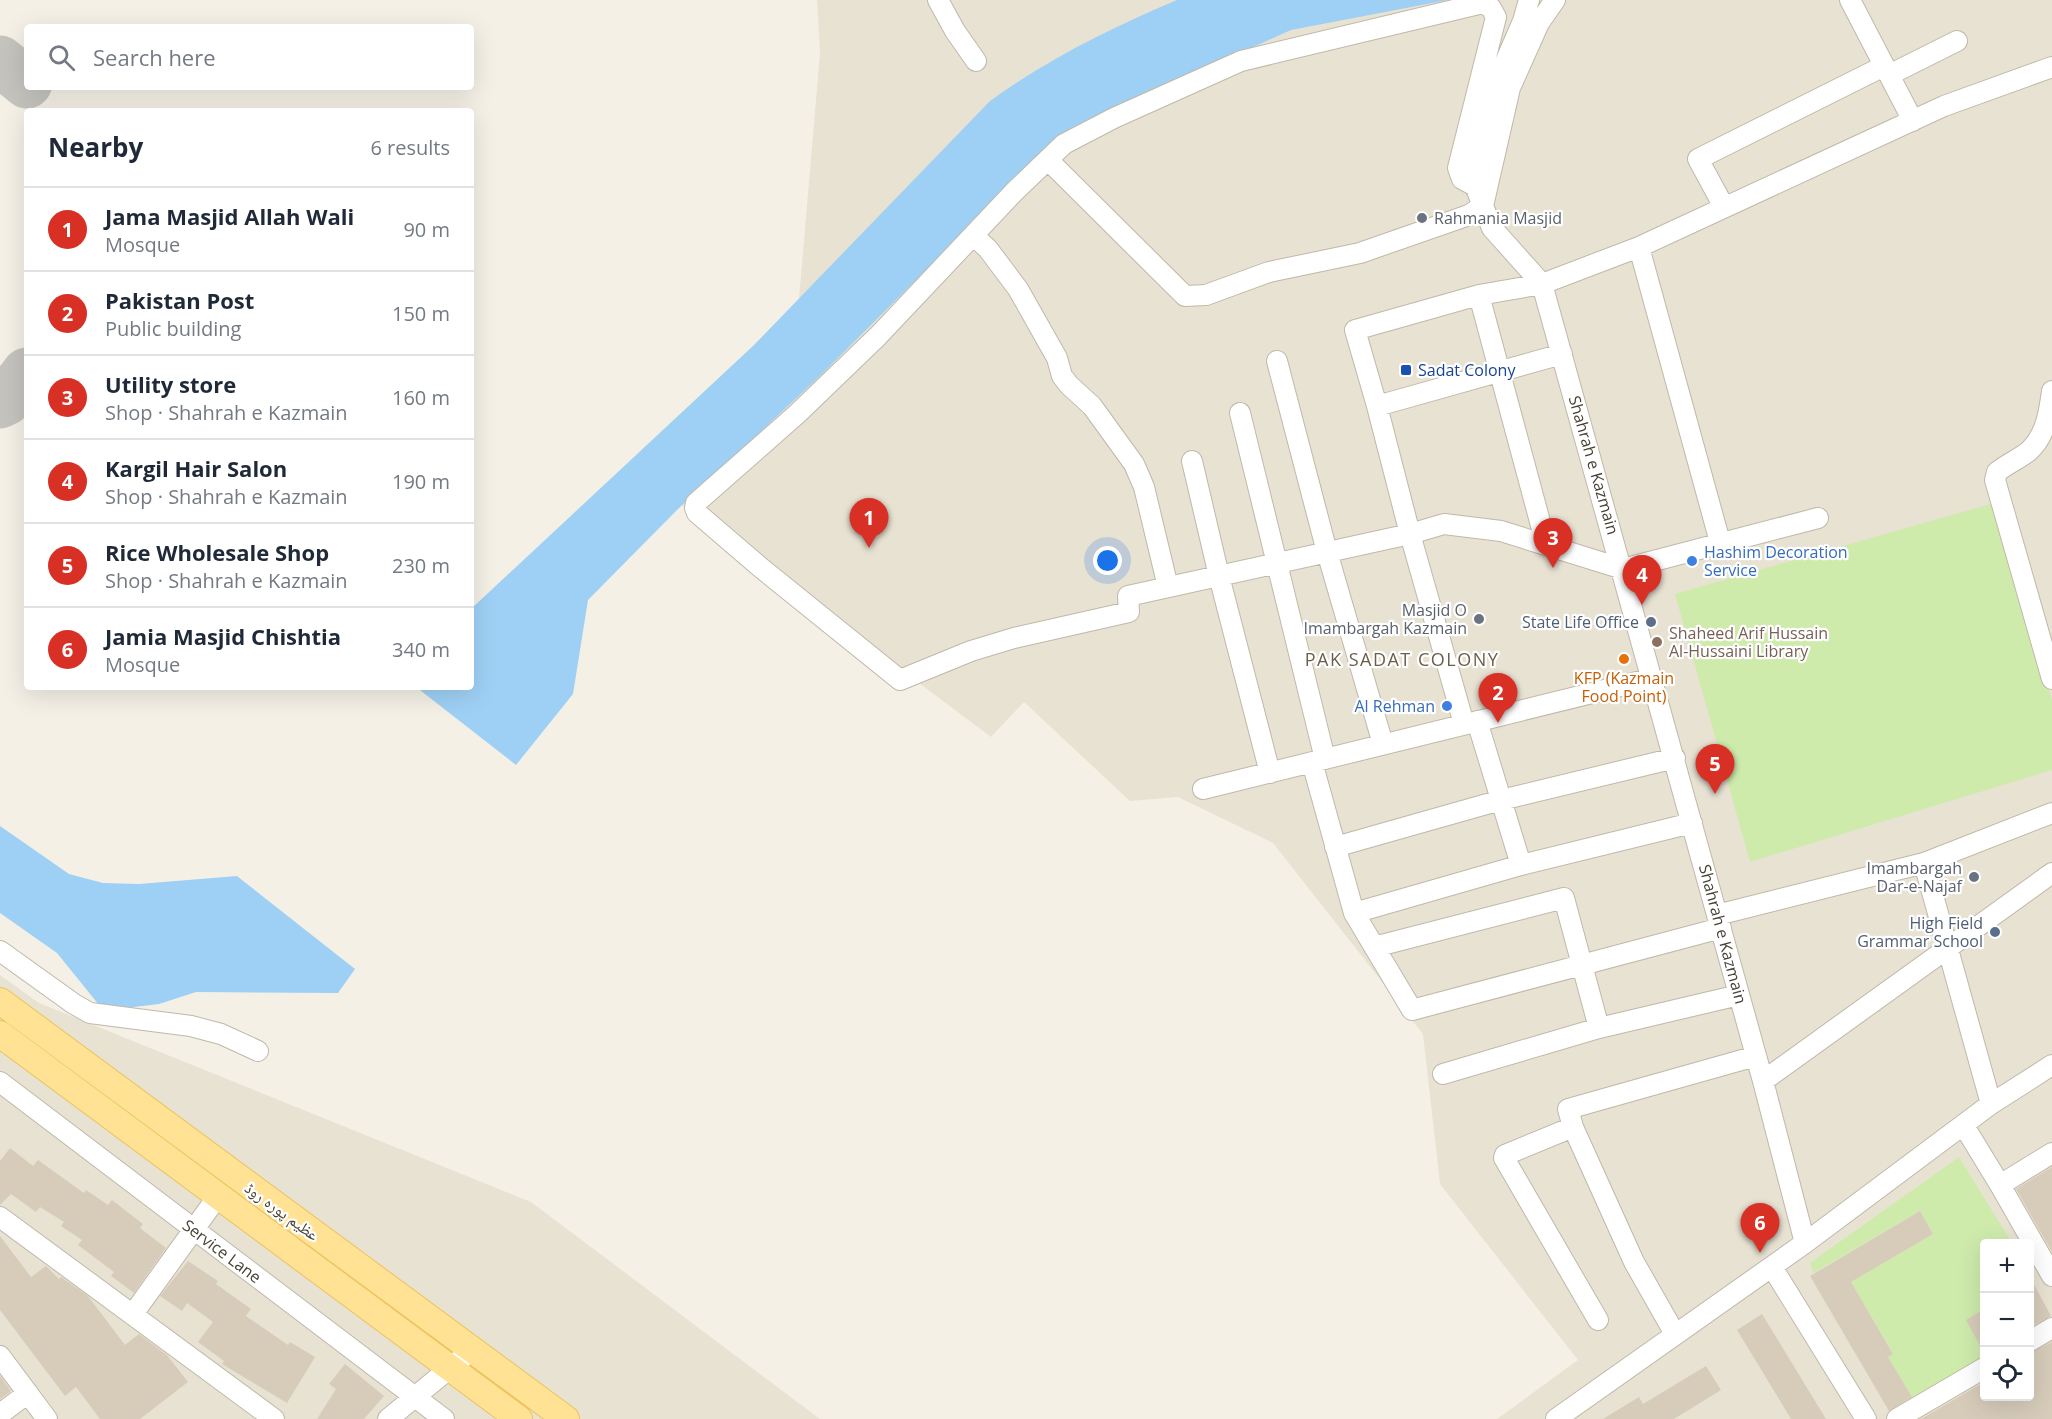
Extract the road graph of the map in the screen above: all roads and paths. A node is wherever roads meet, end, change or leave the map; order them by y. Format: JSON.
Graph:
{"nodes":[{"id":1,"x":938,"y":0,"type":"edge"},
{"id":2,"x":1529,"y":0,"type":"edge"},
{"id":3,"x":1555,"y":0,"type":"edge"},
{"id":4,"x":1850,"y":0,"type":"edge"},
{"id":5,"x":1958,"y":41,"type":"dead end"},
{"id":6,"x":976,"y":61,"type":"dead end"},
{"id":7,"x":2052,"y":68,"type":"edge"},
{"id":8,"x":1887,"y":70,"type":"junction"},
{"id":9,"x":1913,"y":121,"type":"junction"},
{"id":10,"x":1048,"y":160,"type":"junction"},
{"id":11,"x":1475,"y":186,"type":"junction"},
{"id":12,"x":1483,"y":206,"type":"junction"},
{"id":13,"x":1724,"y":207,"type":"junction"},
{"id":14,"x":974,"y":236,"type":"junction"},
{"id":15,"x":1639,"y":247,"type":"junction"},
{"id":16,"x":1542,"y":284,"type":"junction"},
{"id":17,"x":1479,"y":295,"type":"junction"},
{"id":18,"x":1562,"y":354,"type":"junction"},
{"id":19,"x":1277,"y":361,"type":"dead end"},
{"id":20,"x":1500,"y":373,"type":"junction"},
{"id":21,"x":2052,"y":391,"type":"edge"},
{"id":22,"x":1377,"y":406,"type":"junction"},
{"id":23,"x":1240,"y":413,"type":"dead end"},
{"id":24,"x":1192,"y":461,"type":"dead end"},
{"id":25,"x":1818,"y":518,"type":"dead end"},
{"id":26,"x":1410,"y":534,"type":"junction"},
{"id":27,"x":1720,"y":542,"type":"junction"},
{"id":28,"x":1546,"y":544,"type":"junction"},
{"id":29,"x":1327,"y":552,"type":"junction"},
{"id":30,"x":1275,"y":564,"type":"junction"},
{"id":31,"x":1623,"y":569,"type":"junction"},
{"id":32,"x":1219,"y":576,"type":"junction"},
{"id":33,"x":1168,"y":587,"type":"junction"},
{"id":34,"x":1653,"y":678,"type":"junction"},
{"id":35,"x":2052,"y":679,"type":"edge"},
{"id":36,"x":1471,"y":722,"type":"junction"},
{"id":37,"x":1383,"y":744,"type":"junction"},
{"id":38,"x":1674,"y":758,"type":"junction"},
{"id":39,"x":1318,"y":761,"type":"junction"},
{"id":40,"x":1270,"y":773,"type":"junction"},
{"id":41,"x":1203,"y":789,"type":"dead end"},
{"id":42,"x":1501,"y":800,"type":"junction"},
{"id":43,"x":2052,"y":813,"type":"edge"},
{"id":44,"x":1692,"y":823,"type":"junction"},
{"id":45,"x":1335,"y":847,"type":"junction"},
{"id":46,"x":1924,"y":863,"type":"junction"},
{"id":47,"x":1521,"y":865,"type":"junction"},
{"id":48,"x":2052,"y":873,"type":"edge"},
{"id":49,"x":1354,"y":913,"type":"junction"},
{"id":50,"x":1719,"y":921,"type":"junction"},
{"id":51,"x":1374,"y":947,"type":"junction"},
{"id":52,"x":1948,"y":948,"type":"junction"},
{"id":53,"x":0,"y":951,"type":"edge"},
{"id":54,"x":1583,"y":963,"type":"junction"},
{"id":55,"x":1739,"y":994,"type":"junction"},
{"id":56,"x":0,"y":1001,"type":"edge"},
{"id":57,"x":1599,"y":1028,"type":"junction"},
{"id":58,"x":0,"y":1034,"type":"edge"},
{"id":59,"x":258,"y":1052,"type":"dead end"},
{"id":60,"x":1756,"y":1056,"type":"junction"},
{"id":61,"x":2052,"y":1065,"type":"edge"},
{"id":62,"x":1443,"y":1074,"type":"dead end"},
{"id":63,"x":1763,"y":1081,"type":"junction"},
{"id":64,"x":0,"y":1082,"type":"edge"},
{"id":65,"x":1991,"y":1104,"type":"junction"},
{"id":66,"x":1964,"y":1126,"type":"junction"},
{"id":67,"x":1573,"y":1127,"type":"junction"},
{"id":68,"x":2052,"y":1153,"type":"edge"},
{"id":69,"x":2000,"y":1185,"type":"junction"},
{"id":70,"x":218,"y":1196,"type":"junction"},
{"id":71,"x":0,"y":1217,"type":"edge"},
{"id":72,"x":194,"y":1229,"type":"junction"},
{"id":73,"x":1806,"y":1243,"type":"junction"},
{"id":74,"x":2045,"y":1250,"type":"edge"},
{"id":75,"x":1772,"y":1267,"type":"junction"},
{"id":76,"x":2052,"y":1276,"type":"edge"},
{"id":77,"x":133,"y":1314,"type":"junction"},
{"id":78,"x":1598,"y":1320,"type":"dead end"},
{"id":79,"x":2052,"y":1328,"type":"edge"},
{"id":80,"x":1675,"y":1334,"type":"junction"},
{"id":81,"x":2034,"y":1339,"type":"edge"},
{"id":82,"x":472,"y":1350,"type":"junction"},
{"id":83,"x":0,"y":1356,"type":"edge"},
{"id":84,"x":450,"y":1367,"type":"junction"},
{"id":85,"x":1980,"y":1370,"type":"edge"},
{"id":86,"x":28,"y":1393,"type":"junction"},
{"id":87,"x":416,"y":1397,"type":"junction"},
{"id":88,"x":1579,"y":1412,"type":"edge"},
{"id":89,"x":0,"y":1414,"type":"edge"},
{"id":90,"x":47,"y":1419,"type":"edge"},
{"id":91,"x":274,"y":1419,"type":"edge"},
{"id":92,"x":388,"y":1419,"type":"edge"},
{"id":93,"x":444,"y":1419,"type":"edge"},
{"id":94,"x":519,"y":1419,"type":"edge"},
{"id":95,"x":566,"y":1419,"type":"edge"},
{"id":96,"x":1556,"y":1419,"type":"edge"},
{"id":97,"x":1866,"y":1419,"type":"edge"},
{"id":98,"x":1897,"y":1419,"type":"edge"}],
"edges":[{"from":1,"to":6,"type":"street"},
{"from":2,"to":11,"type":"street"},
{"from":3,"to":12,"type":"street"},
{"from":4,"to":8,"type":"street"},
{"from":5,"to":8,"type":"street"},
{"from":7,"to":9,"type":"street"},
{"from":8,"to":9,"type":"street"},
{"from":8,"to":13,"type":"street"},
{"from":9,"to":13,"type":"street"},
{"from":10,"to":11,"type":"street","name":"Shahrah e Kazmain"},
{"from":10,"to":12,"type":"street"},
{"from":10,"to":14,"type":"street"},
{"from":11,"to":12,"type":"street","name":"Shahrah e Kazmain"},
{"from":12,"to":16,"type":"street","name":"Shahrah e Kazmain"},
{"from":13,"to":15,"type":"street"},
{"from":14,"to":33,"type":"street"},
{"from":14,"to":33,"type":"street"},
{"from":15,"to":16,"type":"street"},
{"from":15,"to":27,"type":"street"},
{"from":16,"to":17,"type":"street"},
{"from":16,"to":18,"type":"street","name":"Shahrah e Kazmain"},
{"from":17,"to":20,"type":"street"},
{"from":17,"to":22,"type":"street"},
{"from":18,"to":20,"type":"street"},
{"from":18,"to":31,"type":"street","name":"Shahrah e Kazmain"},
{"from":19,"to":29,"type":"street"},
{"from":20,"to":22,"type":"street"},
{"from":20,"to":28,"type":"street"},
{"from":21,"to":35,"type":"street"},
{"from":22,"to":26,"type":"street"},
{"from":23,"to":30,"type":"street"},
{"from":24,"to":32,"type":"street"},
{"from":25,"to":27,"type":"street"},
{"from":26,"to":28,"type":"street"},
{"from":26,"to":29,"type":"street"},
{"from":26,"to":36,"type":"street"},
{"from":27,"to":31,"type":"street"},
{"from":28,"to":31,"type":"street"},
{"from":29,"to":30,"type":"street"},
{"from":29,"to":37,"type":"street"},
{"from":30,"to":32,"type":"street"},
{"from":30,"to":39,"type":"street"},
{"from":31,"to":34,"type":"street","name":"Shahrah e Kazmain"},
{"from":32,"to":33,"type":"street"},
{"from":32,"to":40,"type":"street"},
{"from":34,"to":36,"type":"street"},
{"from":34,"to":38,"type":"street","name":"Shahrah e Kazmain"},
{"from":36,"to":37,"type":"street"},
{"from":36,"to":42,"type":"street"},
{"from":37,"to":39,"type":"street"},
{"from":38,"to":42,"type":"street"},
{"from":38,"to":44,"type":"street","name":"Shahrah e Kazmain"},
{"from":39,"to":40,"type":"street"},
{"from":39,"to":45,"type":"street"},
{"from":40,"to":41,"type":"street"},
{"from":42,"to":45,"type":"street"},
{"from":42,"to":47,"type":"street"},
{"from":43,"to":46,"type":"street"},
{"from":44,"to":47,"type":"street"},
{"from":44,"to":50,"type":"street","name":"Shahrah e Kazmain"},
{"from":45,"to":49,"type":"street"},
{"from":46,"to":50,"type":"street"},
{"from":46,"to":52,"type":"street"},
{"from":47,"to":49,"type":"street"},
{"from":48,"to":52,"type":"street"},
{"from":49,"to":51,"type":"street"},
{"from":50,"to":54,"type":"street"},
{"from":50,"to":55,"type":"street","name":"Shahrah e Kazmain"},
{"from":51,"to":54,"type":"street"},
{"from":51,"to":54,"type":"street"},
{"from":52,"to":63,"type":"street"},
{"from":52,"to":65,"type":"street"},
{"from":53,"to":59,"type":"street"},
{"from":54,"to":57,"type":"street"},
{"from":55,"to":57,"type":"street"},
{"from":55,"to":60,"type":"street","name":"Shahrah e Kazmain"},
{"from":56,"to":82,"type":"main road","name":"عظیم پورہ روڈ"},
{"from":57,"to":62,"type":"street"},
{"from":58,"to":70,"type":"main road","name":"عظیم پورہ روڈ"},
{"from":60,"to":63,"type":"street","name":"Shahrah e Kazmain"},
{"from":60,"to":67,"type":"street"},
{"from":61,"to":65,"type":"street"},
{"from":63,"to":73,"type":"street","name":"Shahrah e Kazmain"},
{"from":64,"to":72,"type":"street","name":"Service Lane"},
{"from":65,"to":66,"type":"street"},
{"from":66,"to":69,"type":"street"},
{"from":66,"to":73,"type":"street"},
{"from":67,"to":78,"type":"street"},
{"from":67,"to":80,"type":"street"},
{"from":68,"to":69,"type":"street"},
{"from":69,"to":74,"type":"street"},
{"from":70,"to":72,"type":"street"},
{"from":70,"to":84,"type":"main road","name":"عظیم پورہ روڈ"},
{"from":71,"to":77,"type":"street"},
{"from":72,"to":77,"type":"street"},
{"from":72,"to":87,"type":"street","name":"Service Lane"},
{"from":73,"to":75,"type":"street"},
{"from":74,"to":76,"type":"street"},
{"from":75,"to":80,"type":"street"},
{"from":75,"to":97,"type":"street"},
{"from":77,"to":91,"type":"street"},
{"from":79,"to":81,"type":"street"},
{"from":80,"to":88,"type":"street"},
{"from":82,"to":84,"type":"street"},
{"from":82,"to":95,"type":"main road","name":"عظیم پورہ روڈ"},
{"from":83,"to":86,"type":"street"},
{"from":84,"to":87,"type":"street"},
{"from":84,"to":94,"type":"main road","name":"عظیم پورہ روڈ"},
{"from":85,"to":98,"type":"street"},
{"from":86,"to":89,"type":"street"},
{"from":86,"to":90,"type":"street"},
{"from":87,"to":92,"type":"street"},
{"from":87,"to":93,"type":"street","name":"Service Lane"},
{"from":88,"to":96,"type":"street"}]}
